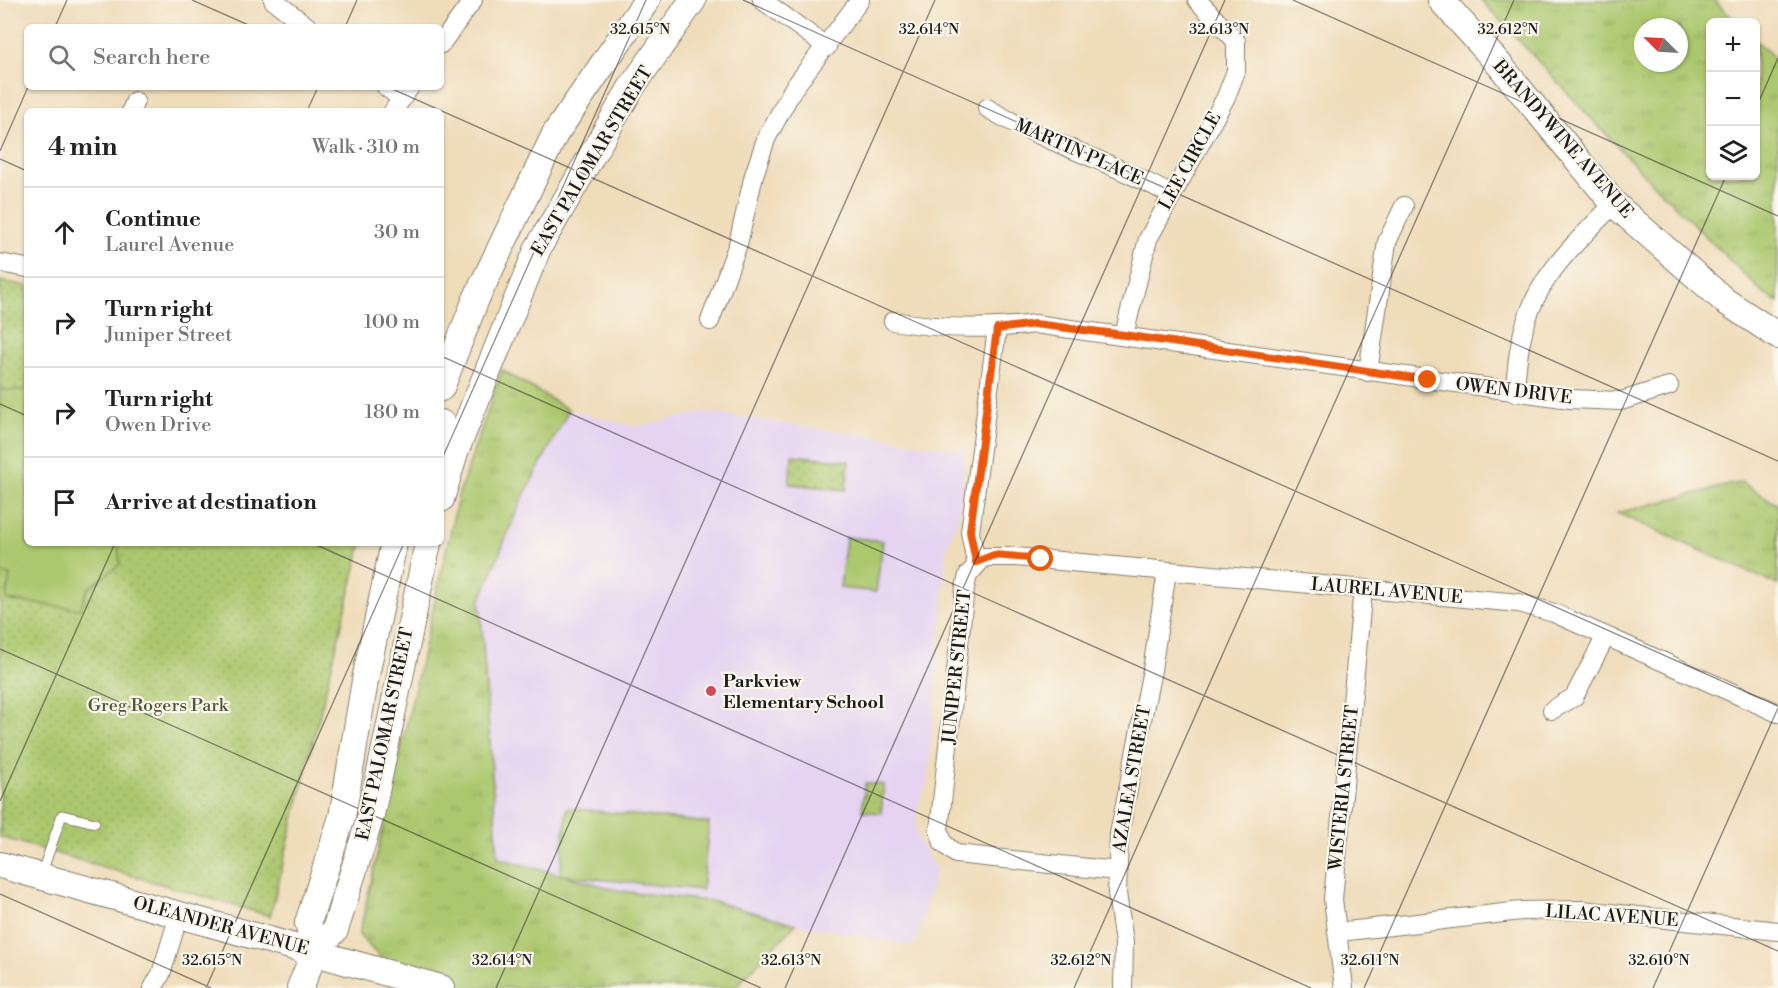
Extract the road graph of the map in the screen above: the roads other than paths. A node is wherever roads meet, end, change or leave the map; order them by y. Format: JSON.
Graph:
{"nodes":[{"id":1,"x":273,"y":0,"type":"edge"},
{"id":2,"x":473,"y":0,"type":"edge"},
{"id":3,"x":647,"y":0,"type":"edge"},
{"id":4,"x":675,"y":0,"type":"edge"},
{"id":5,"x":693,"y":0,"type":"edge"},
{"id":6,"x":762,"y":0,"type":"edge"},
{"id":7,"x":860,"y":0,"type":"edge"},
{"id":8,"x":1197,"y":0,"type":"edge"},
{"id":9,"x":1441,"y":0,"type":"edge"},
{"id":10,"x":304,"y":24,"type":"edge"},
{"id":11,"x":667,"y":39,"type":"junction"},
{"id":12,"x":444,"y":40,"type":"edge"},
{"id":13,"x":827,"y":46,"type":"junction"},
{"id":14,"x":987,"y":108,"type":"dead end"},
{"id":15,"x":1172,"y":195,"type":"junction"},
{"id":16,"x":1614,"y":204,"type":"junction"},
{"id":17,"x":1404,"y":206,"type":"dead end"},
{"id":18,"x":0,"y":263,"type":"edge"},
{"id":19,"x":24,"y":267,"type":"edge"},
{"id":20,"x":710,"y":321,"type":"dead end"},
{"id":21,"x":893,"y":321,"type":"dead end"},
{"id":22,"x":997,"y":329,"type":"junction"},
{"id":23,"x":1124,"y":335,"type":"junction"},
{"id":24,"x":1778,"y":336,"type":"edge"},
{"id":25,"x":1368,"y":372,"type":"junction"},
{"id":26,"x":444,"y":380,"type":"edge"},
{"id":27,"x":1670,"y":386,"type":"dead end"},
{"id":28,"x":1515,"y":393,"type":"junction"},
{"id":29,"x":444,"y":433,"type":"edge"},
{"id":30,"x":457,"y":447,"type":"junction"},
{"id":31,"x":444,"y":489,"type":"edge"},
{"id":32,"x":393,"y":546,"type":"edge"},
{"id":33,"x":427,"y":546,"type":"edge"},
{"id":34,"x":976,"y":562,"type":"junction"},
{"id":35,"x":1167,"y":571,"type":"junction"},
{"id":36,"x":1363,"y":589,"type":"junction"},
{"id":37,"x":1606,"y":636,"type":"junction"},
{"id":38,"x":1552,"y":710,"type":"dead end"},
{"id":39,"x":1778,"y":713,"type":"edge"},
{"id":40,"x":95,"y":823,"type":"dead end"},
{"id":41,"x":0,"y":865,"type":"edge"},
{"id":42,"x":1118,"y":871,"type":"junction"},
{"id":43,"x":41,"y":875,"type":"junction"},
{"id":44,"x":178,"y":915,"type":"junction"},
{"id":45,"x":1778,"y":931,"type":"edge"},
{"id":46,"x":1339,"y":932,"type":"junction"},
{"id":47,"x":315,"y":951,"type":"junction"},
{"id":48,"x":153,"y":988,"type":"edge"},
{"id":49,"x":300,"y":988,"type":"edge"},
{"id":50,"x":441,"y":988,"type":"edge"},
{"id":51,"x":1123,"y":988,"type":"edge"},
{"id":52,"x":1344,"y":988,"type":"edge"}],
"edges":[{"from":1,"to":10,"type":"street"},
{"from":2,"to":12,"type":"street"},
{"from":3,"to":26,"type":"main road","name":"EAST PALOMAR STREET"},
{"from":4,"to":11,"type":"main road"},
{"from":5,"to":11,"type":"main road","name":"EAST PALOMAR STREET"},
{"from":6,"to":13,"type":"street"},
{"from":7,"to":13,"type":"street"},
{"from":8,"to":15,"type":"street","name":"LEE CIRCLE"},
{"from":9,"to":16,"type":"main road","name":"BRANDYWINE AVENUE"},
{"from":11,"to":30,"type":"main road","name":"EAST PALOMAR STREET"},
{"from":13,"to":20,"type":"street"},
{"from":14,"to":15,"type":"street","name":"MARTIN PLACE"},
{"from":15,"to":23,"type":"street","name":"LEE CIRCLE"},
{"from":16,"to":24,"type":"main road","name":"BRANDYWINE AVENUE"},
{"from":16,"to":28,"type":"street"},
{"from":17,"to":25,"type":"street"},
{"from":18,"to":19,"type":"street"},
{"from":21,"to":22,"type":"street","name":"OWEN DRIVE"},
{"from":22,"to":23,"type":"street","name":"OWEN DRIVE"},
{"from":22,"to":34,"type":"street"},
{"from":23,"to":25,"type":"street","name":"OWEN DRIVE"},
{"from":25,"to":28,"type":"street","name":"OWEN DRIVE"},
{"from":27,"to":28,"type":"street","name":"OWEN DRIVE"},
{"from":29,"to":30,"type":"main road"},
{"from":30,"to":31,"type":"main road","name":"EAST PALOMAR STREET"},
{"from":32,"to":47,"type":"main road","name":"EAST PALOMAR STREET"},
{"from":33,"to":47,"type":"main road","name":"EAST PALOMAR STREET"},
{"from":34,"to":35,"type":"street","name":"LAUREL AVENUE"},
{"from":34,"to":42,"type":"street","name":"JUNIPER STREET"},
{"from":35,"to":36,"type":"street","name":"LAUREL AVENUE"},
{"from":35,"to":42,"type":"street","name":"AZALEA STREET"},
{"from":36,"to":37,"type":"street","name":"LAUREL AVENUE"},
{"from":36,"to":46,"type":"street","name":"WISTERIA STREET"},
{"from":37,"to":38,"type":"street"},
{"from":37,"to":39,"type":"street","name":"LAUREL AVENUE"},
{"from":40,"to":43,"type":"lane"},
{"from":41,"to":43,"type":"main road","name":"OLEANDER AVENUE"},
{"from":42,"to":51,"type":"street","name":"AZALEA STREET"},
{"from":43,"to":44,"type":"main road","name":"OLEANDER AVENUE"},
{"from":44,"to":47,"type":"main road","name":"OLEANDER AVENUE"},
{"from":44,"to":48,"type":"street"},
{"from":45,"to":46,"type":"street","name":"LILAC AVENUE"},
{"from":46,"to":52,"type":"street","name":"WISTERIA STREET"},
{"from":47,"to":49,"type":"main road","name":"EAST PALOMAR STREET"},
{"from":47,"to":50,"type":"main road","name":"OLEANDER AVENUE"}]}
